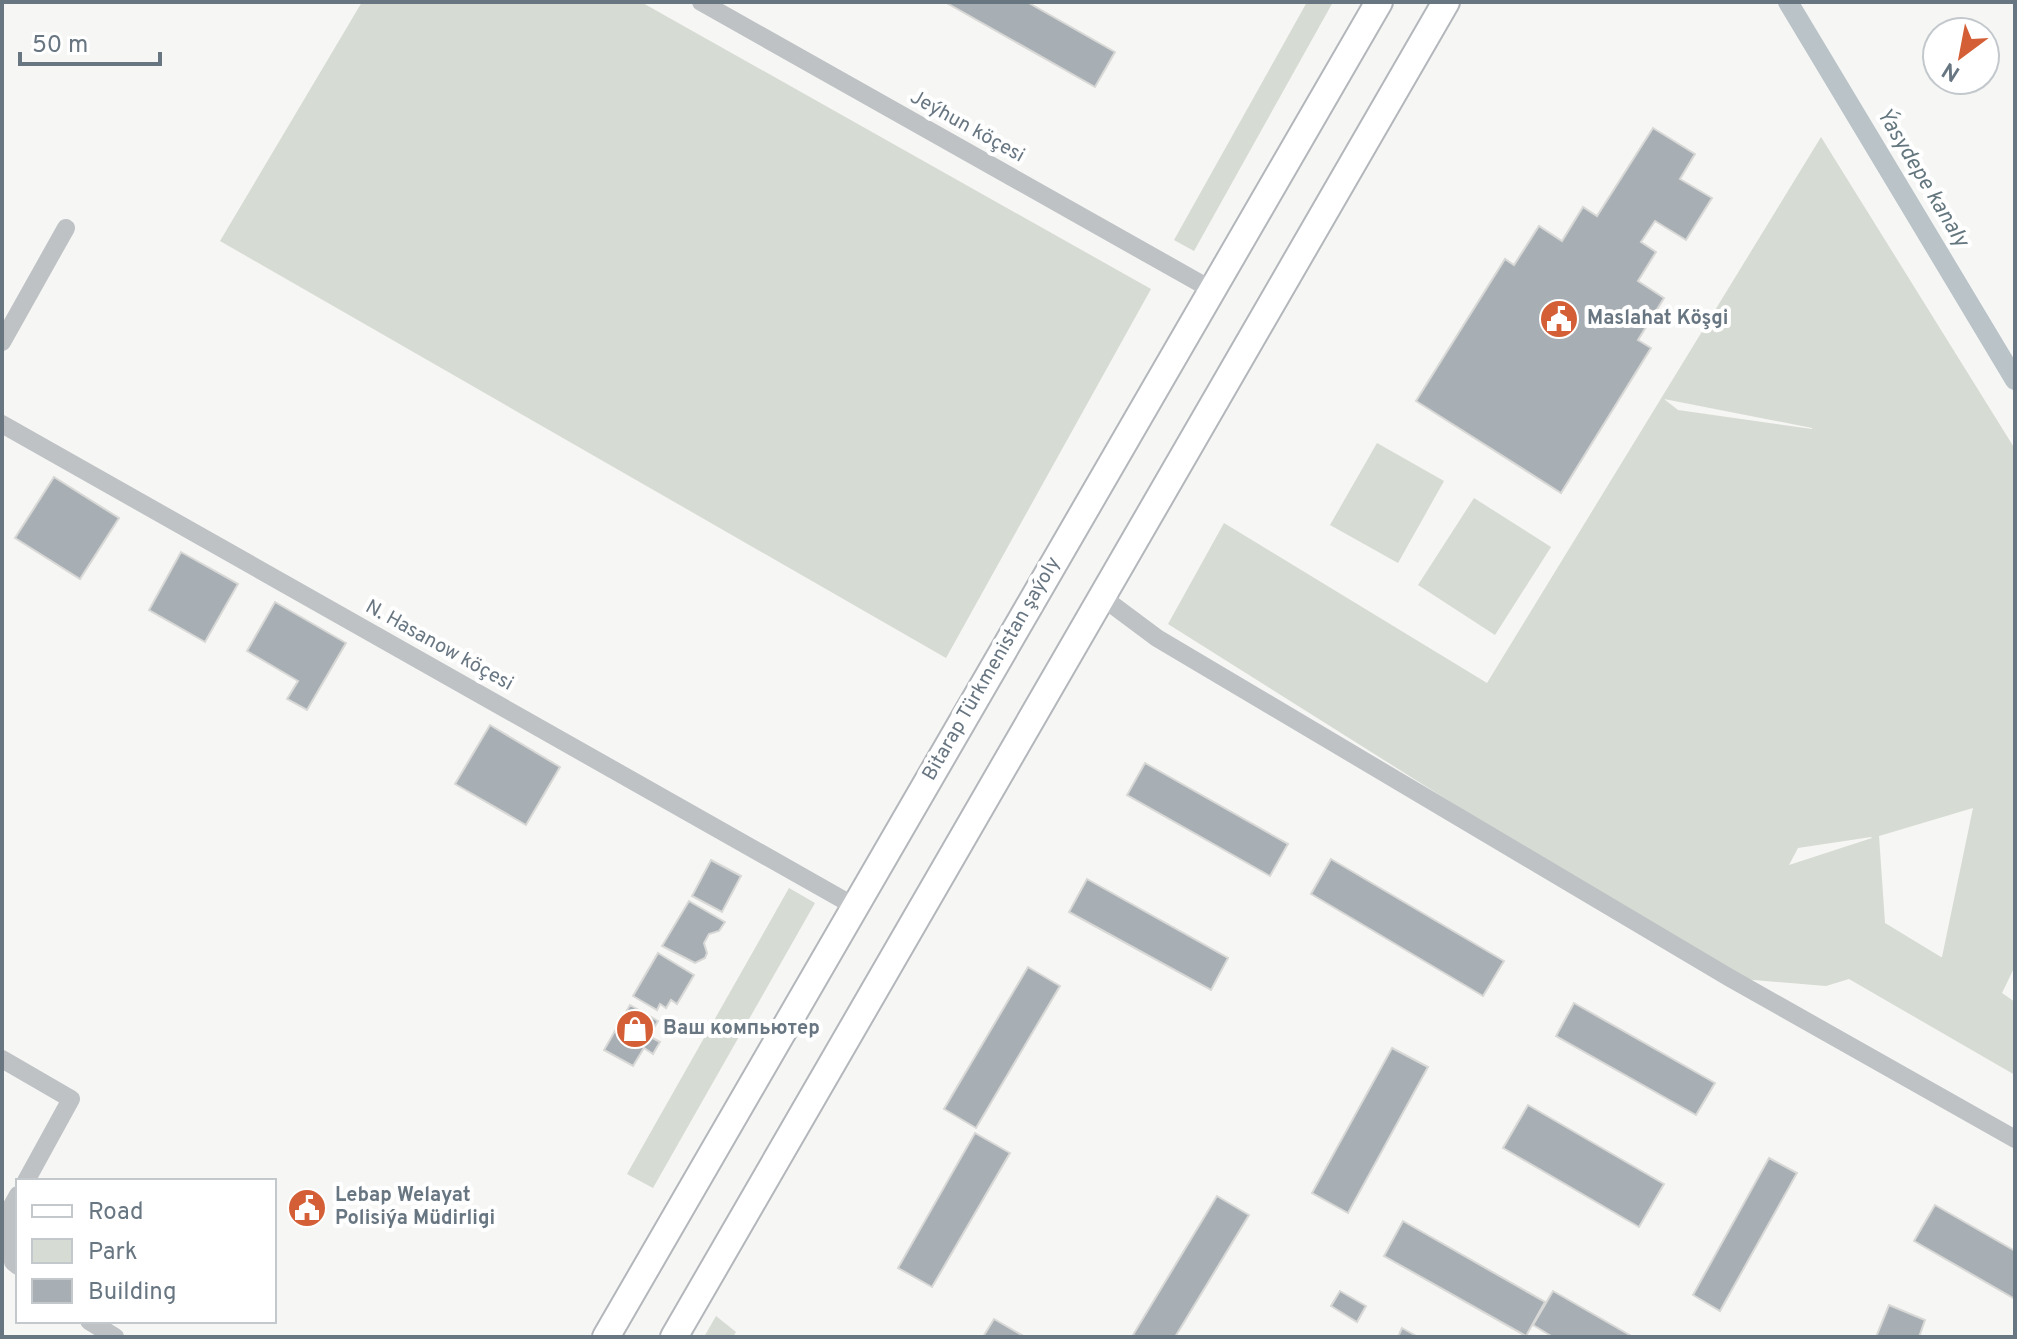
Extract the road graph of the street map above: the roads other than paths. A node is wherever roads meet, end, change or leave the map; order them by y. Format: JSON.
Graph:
{"nodes":[{"id":1,"x":701,"y":2,"type":"edge"},
{"id":2,"x":1379,"y":2,"type":"edge"},
{"id":3,"x":1446,"y":2,"type":"edge"},
{"id":4,"x":66,"y":228,"type":"dead end"},
{"id":5,"x":1212,"y":290,"type":"junction"},
{"id":6,"x":2,"y":342,"type":"edge"},
{"id":7,"x":2,"y":424,"type":"edge"},
{"id":8,"x":1102,"y":597,"type":"junction"},
{"id":9,"x":854,"y":906,"type":"junction"},
{"id":10,"x":2,"y":1059,"type":"edge"},
{"id":11,"x":2015,"y":1139,"type":"edge"},
{"id":12,"x":27,"y":1179,"type":"edge"},
{"id":13,"x":16,"y":1199,"type":"edge"},
{"id":14,"x":16,"y":1264,"type":"edge"},
{"id":15,"x":92,"y":1323,"type":"edge"},
{"id":16,"x":115,"y":1337,"type":"edge"},
{"id":17,"x":606,"y":1337,"type":"edge"},
{"id":18,"x":674,"y":1337,"type":"edge"}],
"edges":[{"from":1,"to":5,"type":"street","name":"Jeýhun köçesi"},
{"from":2,"to":5,"type":"main road","name":"Bitarap Türkmenistan şaýoly"},
{"from":3,"to":8,"type":"main road"},
{"from":4,"to":6,"type":"street"},
{"from":5,"to":9,"type":"main road","name":"Bitarap Türkmenistan şaýoly"},
{"from":7,"to":9,"type":"street","name":"N. Hasanow köçesi"},
{"from":8,"to":11,"type":"street"},
{"from":8,"to":18,"type":"main road"},
{"from":9,"to":17,"type":"main road","name":"Bitarap Türkmenistan şaýoly"},
{"from":10,"to":12,"type":"street"},
{"from":13,"to":14,"type":"street"},
{"from":15,"to":16,"type":"street"}]}
